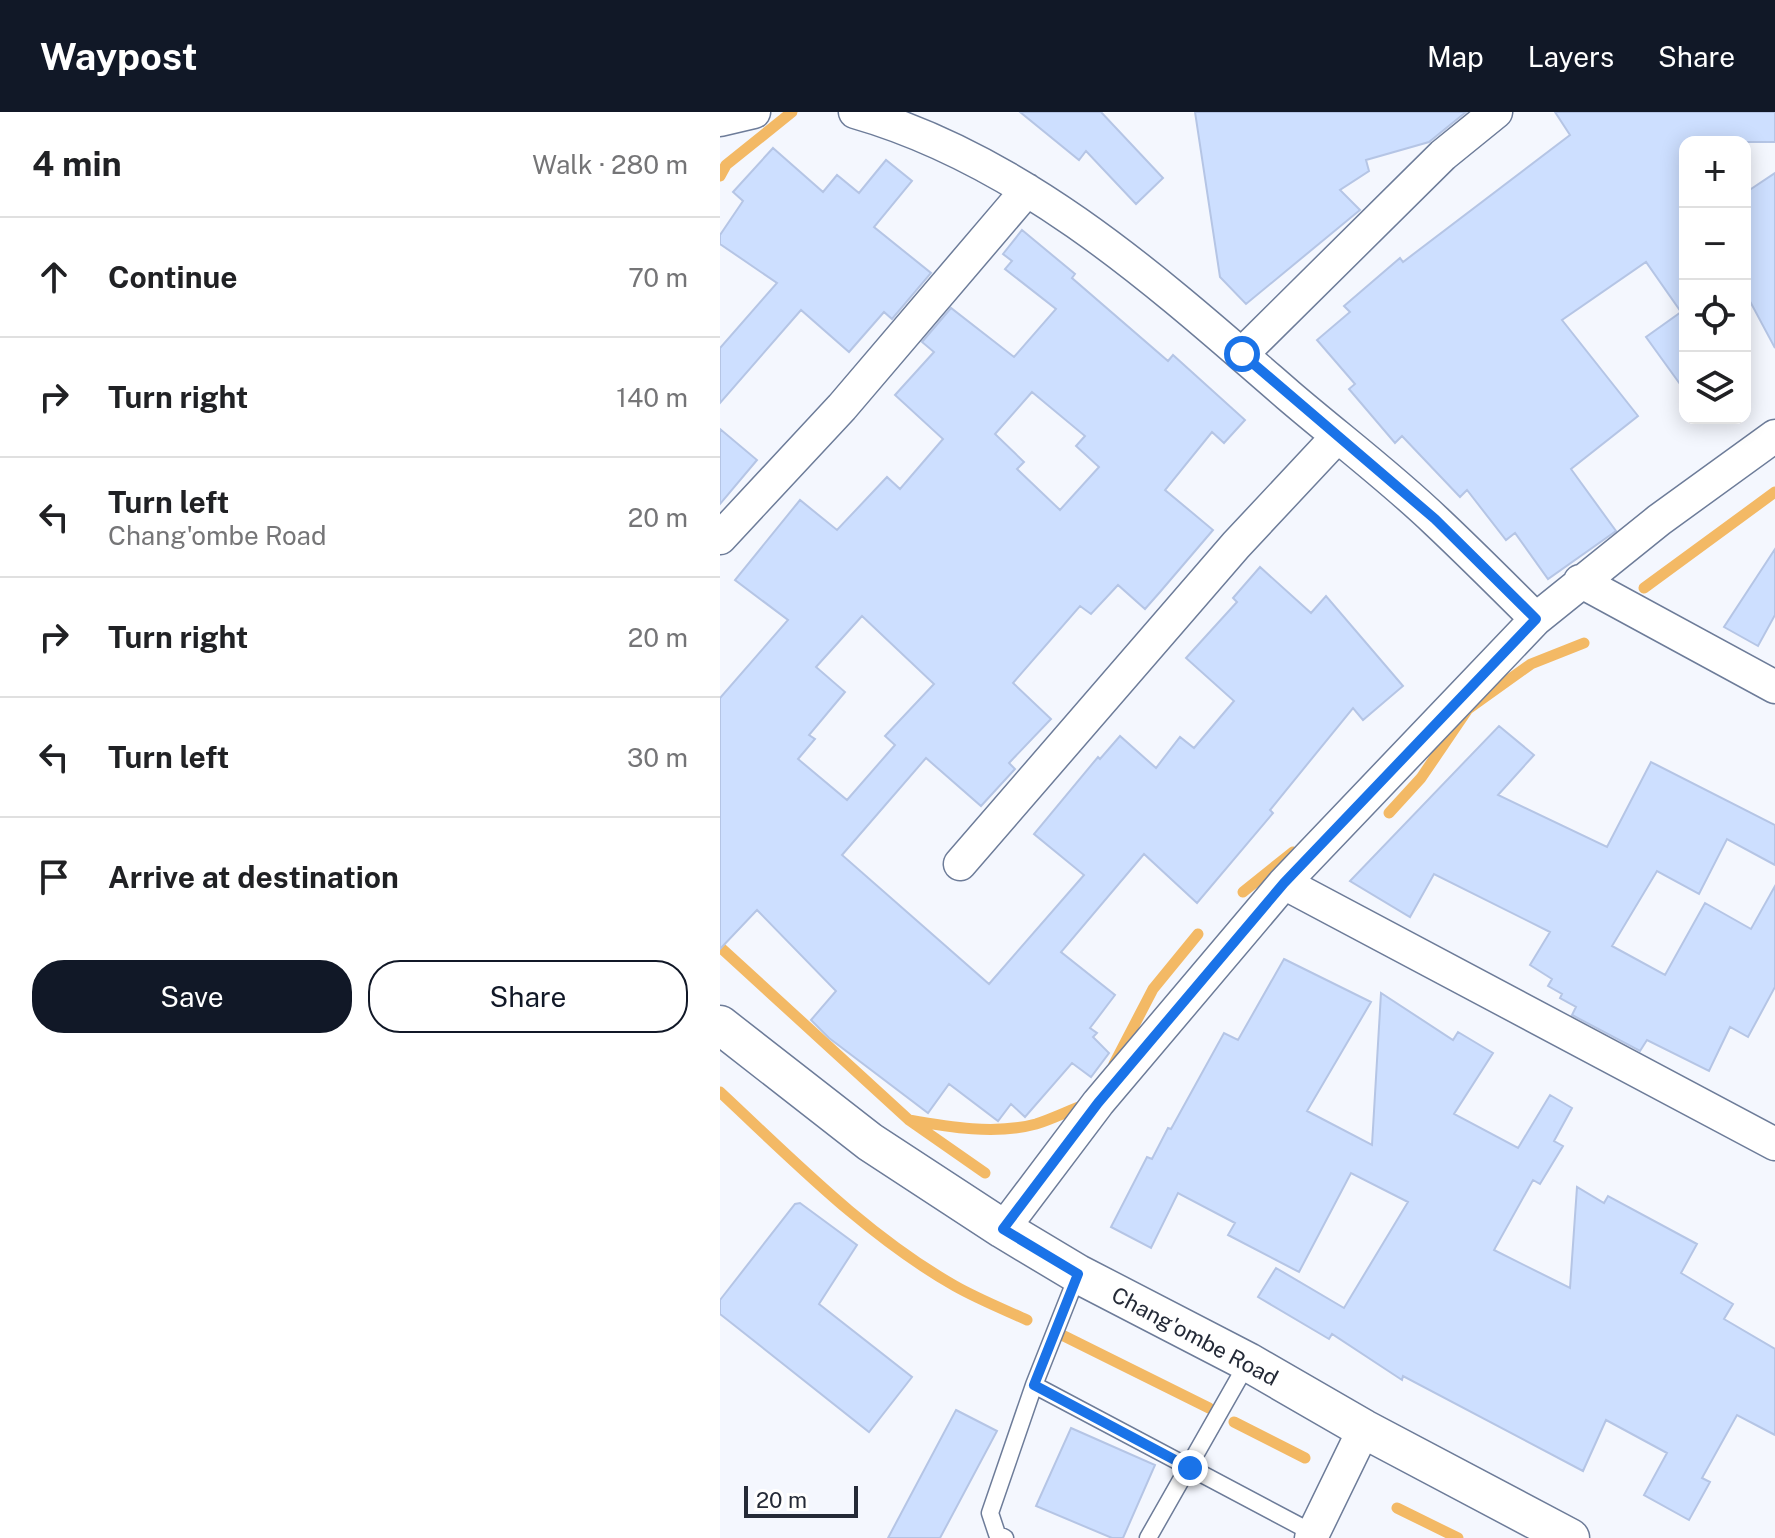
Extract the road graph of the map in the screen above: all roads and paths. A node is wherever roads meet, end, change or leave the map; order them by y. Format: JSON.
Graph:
{"nodes":[{"id":1,"x":754,"y":112,"type":"edge"},
{"id":2,"x":855,"y":112,"type":"edge"},
{"id":3,"x":1496,"y":112,"type":"edge"},
{"id":4,"x":720,"y":120,"type":"edge"},
{"id":5,"x":1027,"y":190,"type":"junction"},
{"id":6,"x":1242,"y":354,"type":"junction"},
{"id":7,"x":1775,"y":436,"type":"edge"},
{"id":8,"x":1337,"y":437,"type":"junction"},
{"id":9,"x":720,"y":538,"type":"edge"},
{"id":10,"x":1580,"y":581,"type":"junction"},
{"id":11,"x":1536,"y":619,"type":"junction"},
{"id":12,"x":1775,"y":687,"type":"edge"},
{"id":13,"x":960,"y":864,"type":"dead end"},
{"id":14,"x":1284,"y":883,"type":"junction"},
{"id":15,"x":720,"y":1025,"type":"edge"},
{"id":16,"x":1775,"y":1144,"type":"edge"},
{"id":17,"x":1003,"y":1229,"type":"junction"},
{"id":18,"x":1078,"y":1274,"type":"junction"},
{"id":19,"x":1248,"y":1362,"type":"junction"},
{"id":20,"x":1034,"y":1385,"type":"junction"},
{"id":21,"x":1364,"y":1429,"type":"junction"},
{"id":22,"x":1190,"y":1468,"type":"junction"},
{"id":23,"x":1312,"y":1536,"type":"edge"},
{"id":24,"x":1005,"y":1538,"type":"edge"},
{"id":25,"x":1148,"y":1538,"type":"edge"},
{"id":26,"x":1570,"y":1538,"type":"edge"}],
"edges":[{"from":1,"to":4,"type":"street"},
{"from":2,"to":5,"type":"street"},
{"from":3,"to":6,"type":"street"},
{"from":5,"to":6,"type":"street"},
{"from":5,"to":9,"type":"street"},
{"from":6,"to":8,"type":"street"},
{"from":7,"to":10,"type":"street"},
{"from":8,"to":11,"type":"street"},
{"from":8,"to":13,"type":"street"},
{"from":10,"to":11,"type":"street"},
{"from":10,"to":12,"type":"street"},
{"from":11,"to":14,"type":"street"},
{"from":14,"to":16,"type":"street"},
{"from":14,"to":17,"type":"street"},
{"from":15,"to":17,"type":"street","name":"Chang'ombe Road"},
{"from":17,"to":18,"type":"street","name":"Chang'ombe Road"},
{"from":18,"to":19,"type":"street","name":"Chang'ombe Road"},
{"from":18,"to":20,"type":"lane"},
{"from":19,"to":21,"type":"street","name":"Chang'ombe Road"},
{"from":19,"to":22,"type":"lane"},
{"from":20,"to":22,"type":"lane"},
{"from":20,"to":24,"type":"lane"},
{"from":21,"to":23,"type":"street"},
{"from":21,"to":26,"type":"street","name":"Chang'ombe Road"},
{"from":22,"to":23,"type":"lane"},
{"from":22,"to":25,"type":"lane"}]}
